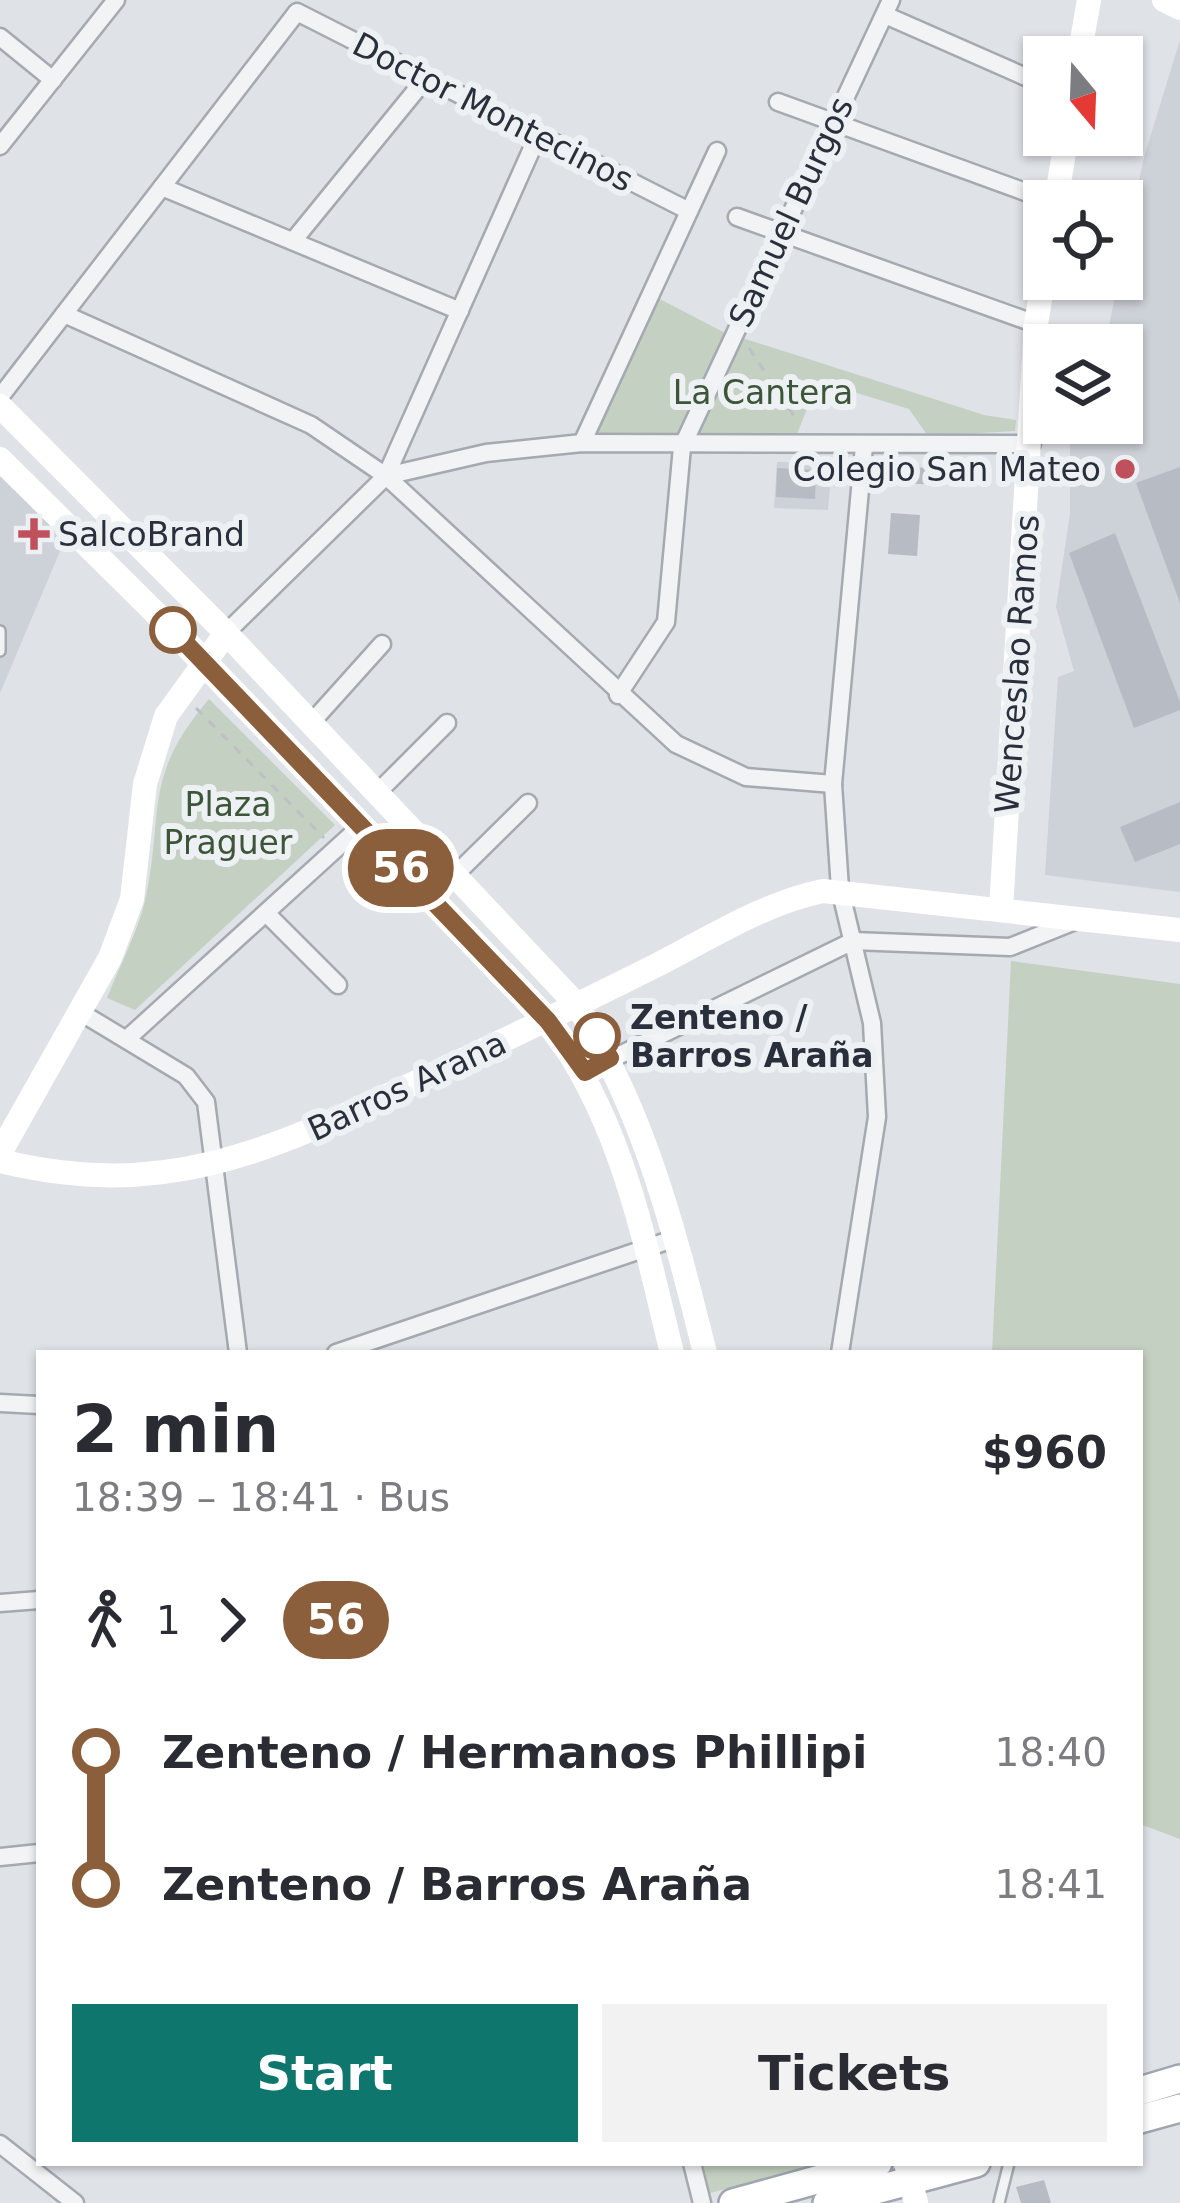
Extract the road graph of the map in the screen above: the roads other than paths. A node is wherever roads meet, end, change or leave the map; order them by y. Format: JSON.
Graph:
{"nodes":[{"id":1,"x":116,"y":0,"type":"edge"},
{"id":2,"x":1089,"y":0,"type":"edge"},
{"id":3,"x":1164,"y":0,"type":"edge"},
{"id":4,"x":888,"y":7,"type":"edge"},
{"id":5,"x":1180,"y":8,"type":"edge"},
{"id":6,"x":1083,"y":36,"type":"edge"},
{"id":7,"x":0,"y":37,"type":"edge"},
{"id":8,"x":1023,"y":74,"type":"edge"},
{"id":9,"x":426,"y":77,"type":"junction"},
{"id":10,"x":52,"y":80,"type":"junction"},
{"id":11,"x":778,"y":102,"type":"dead end"},
{"id":12,"x":831,"y":121,"type":"junction"},
{"id":13,"x":538,"y":135,"type":"junction"},
{"id":14,"x":0,"y":146,"type":"edge"},
{"id":15,"x":717,"y":151,"type":"dead end"},
{"id":16,"x":162,"y":187,"type":"junction"},
{"id":17,"x":1023,"y":190,"type":"edge"},
{"id":18,"x":689,"y":212,"type":"junction"},
{"id":19,"x":737,"y":217,"type":"dead end"},
{"id":20,"x":780,"y":232,"type":"junction"},
{"id":21,"x":293,"y":241,"type":"junction"},
{"id":22,"x":1040,"y":300,"type":"edge"},
{"id":23,"x":460,"y":311,"type":"junction"},
{"id":24,"x":64,"y":314,"type":"junction"},
{"id":25,"x":1036,"y":324,"type":"joint"},
{"id":26,"x":0,"y":402,"type":"edge"},
{"id":27,"x":582,"y":443,"type":"junction"},
{"id":28,"x":1032,"y":444,"type":"joint"},
{"id":29,"x":864,"y":446,"type":"junction"},
{"id":30,"x":682,"y":447,"type":"junction"},
{"id":31,"x":0,"y":459,"type":"edge"},
{"id":32,"x":386,"y":476,"type":"junction"},
{"id":33,"x":74,"y":480,"type":"junction"},
{"id":34,"x":49,"y":506,"type":"junction"},
{"id":35,"x":0,"y":631,"type":"edge"},
{"id":36,"x":226,"y":633,"type":"junction"},
{"id":37,"x":382,"y":644,"type":"dead end"},
{"id":38,"x":0,"y":651,"type":"edge"},
{"id":39,"x":204,"y":662,"type":"junction"},
{"id":40,"x":618,"y":695,"type":"junction"},
{"id":41,"x":311,"y":723,"type":"junction"},
{"id":42,"x":447,"y":723,"type":"dead end"},
{"id":43,"x":833,"y":784,"type":"junction"},
{"id":44,"x":377,"y":793,"type":"junction"},
{"id":45,"x":528,"y":803,"type":"dead end"},
{"id":46,"x":361,"y":826,"type":"junction"},
{"id":47,"x":455,"y":875,"type":"junction"},
{"id":48,"x":840,"y":889,"type":"junction"},
{"id":49,"x":1001,"y":909,"type":"junction"},
{"id":50,"x":266,"y":913,"type":"junction"},
{"id":51,"x":1075,"y":921,"type":"junction"},
{"id":52,"x":1180,"y":930,"type":"edge"},
{"id":53,"x":853,"y":941,"type":"junction"},
{"id":54,"x":338,"y":985,"type":"dead end"},
{"id":55,"x":578,"y":1005,"type":"junction"},
{"id":56,"x":80,"y":1012,"type":"junction"},
{"id":57,"x":548,"y":1021,"type":"junction"},
{"id":58,"x":130,"y":1037,"type":"junction"},
{"id":59,"x":610,"y":1058,"type":"junction"},
{"id":60,"x":585,"y":1072,"type":"junction"},
{"id":61,"x":0,"y":1157,"type":"edge"},
{"id":62,"x":216,"y":1166,"type":"junction"},
{"id":63,"x":676,"y":1238,"type":"junction"},
{"id":64,"x":646,"y":1247,"type":"junction"},
{"id":65,"x":238,"y":1350,"type":"edge"},
{"id":66,"x":345,"y":1350,"type":"edge"},
{"id":67,"x":671,"y":1350,"type":"edge"},
{"id":68,"x":704,"y":1350,"type":"edge"},
{"id":69,"x":840,"y":1350,"type":"edge"},
{"id":70,"x":0,"y":1403,"type":"edge"},
{"id":71,"x":36,"y":1405,"type":"edge"},
{"id":72,"x":36,"y":1600,"type":"edge"},
{"id":73,"x":0,"y":1603,"type":"edge"},
{"id":74,"x":36,"y":1853,"type":"edge"},
{"id":75,"x":0,"y":1858,"type":"edge"},
{"id":76,"x":1180,"y":2080,"type":"edge"},
{"id":77,"x":1143,"y":2089,"type":"edge"},
{"id":78,"x":1180,"y":2108,"type":"edge"},
{"id":79,"x":1143,"y":2118,"type":"edge"},
{"id":80,"x":2,"y":2150,"type":"edge"},
{"id":81,"x":36,"y":2165,"type":"edge"},
{"id":82,"x":693,"y":2166,"type":"edge"},
{"id":83,"x":966,"y":2166,"type":"edge"},
{"id":84,"x":1008,"y":2166,"type":"edge"},
{"id":85,"x":40,"y":2167,"type":"edge"},
{"id":86,"x":877,"y":2176,"type":"edge"},
{"id":87,"x":911,"y":2182,"type":"edge"},
{"id":88,"x":75,"y":2203,"type":"edge"},
{"id":89,"x":702,"y":2203,"type":"edge"},
{"id":90,"x":733,"y":2203,"type":"edge"},
{"id":91,"x":827,"y":2203,"type":"edge"},
{"id":92,"x":999,"y":2203,"type":"edge"}],
"edges":[{"from":1,"to":10,"type":"street"},
{"from":2,"to":6,"type":"street"},
{"from":3,"to":5,"type":"street"},
{"from":4,"to":8,"type":"street"},
{"from":4,"to":12,"type":"street","name":"Samuel Burgos"},
{"from":7,"to":10,"type":"street"},
{"from":9,"to":13,"type":"street","name":"Doctor Montecinos"},
{"from":9,"to":16,"type":"street","name":"Doctor Montecinos"},
{"from":9,"to":21,"type":"street"},
{"from":10,"to":14,"type":"street"},
{"from":11,"to":12,"type":"street"},
{"from":12,"to":17,"type":"street"},
{"from":12,"to":20,"type":"street","name":"Samuel Burgos"},
{"from":13,"to":18,"type":"street","name":"Doctor Montecinos"},
{"from":13,"to":23,"type":"street"},
{"from":15,"to":18,"type":"street"},
{"from":16,"to":21,"type":"street"},
{"from":16,"to":24,"type":"street"},
{"from":18,"to":27,"type":"street"},
{"from":19,"to":20,"type":"street"},
{"from":20,"to":25,"type":"street"},
{"from":20,"to":30,"type":"street","name":"Samuel Burgos"},
{"from":21,"to":23,"type":"street"},
{"from":22,"to":25,"type":"street","name":"Wenceslao Ramos"},
{"from":23,"to":32,"type":"street"},
{"from":24,"to":26,"type":"street"},
{"from":24,"to":32,"type":"street"},
{"from":26,"to":33,"type":"street"},
{"from":27,"to":30,"type":"street"},
{"from":27,"to":32,"type":"street"},
{"from":28,"to":29,"type":"street"},
{"from":28,"to":49,"type":"street","name":"Wenceslao Ramos"},
{"from":29,"to":30,"type":"street"},
{"from":29,"to":43,"type":"street"},
{"from":30,"to":40,"type":"street","name":"Samuel Burgos"},
{"from":31,"to":34,"type":"street"},
{"from":32,"to":36,"type":"street"},
{"from":32,"to":40,"type":"street"},
{"from":33,"to":34,"type":"street"},
{"from":33,"to":36,"type":"street"},
{"from":34,"to":39,"type":"street"},
{"from":35,"to":38,"type":"lane"},
{"from":36,"to":39,"type":"street"},
{"from":36,"to":41,"type":"street"},
{"from":37,"to":41,"type":"street"},
{"from":39,"to":46,"type":"street"},
{"from":39,"to":56,"type":"street"},
{"from":40,"to":43,"type":"street"},
{"from":41,"to":44,"type":"street"},
{"from":42,"to":44,"type":"street"},
{"from":43,"to":48,"type":"street"},
{"from":44,"to":47,"type":"street"},
{"from":45,"to":47,"type":"street"},
{"from":46,"to":50,"type":"street"},
{"from":46,"to":57,"type":"street"},
{"from":47,"to":55,"type":"street"},
{"from":48,"to":49,"type":"street","name":"Barros Arana"},
{"from":48,"to":53,"type":"street"},
{"from":48,"to":55,"type":"street","name":"Barros Arana"},
{"from":49,"to":51,"type":"street","name":"Barros Arana"},
{"from":50,"to":54,"type":"street"},
{"from":50,"to":58,"type":"street"},
{"from":51,"to":52,"type":"street","name":"Barros Arana"},
{"from":51,"to":53,"type":"street","name":"Barros Arana"},
{"from":53,"to":59,"type":"street","name":"Barros Arana"},
{"from":53,"to":69,"type":"street"},
{"from":55,"to":57,"type":"street","name":"Barros Arana"},
{"from":55,"to":59,"type":"street"},
{"from":56,"to":58,"type":"street"},
{"from":56,"to":61,"type":"street"},
{"from":57,"to":60,"type":"street"},
{"from":57,"to":62,"type":"street","name":"Barros Arana"},
{"from":58,"to":62,"type":"street"},
{"from":59,"to":60,"type":"street","name":"Barros Arana"},
{"from":59,"to":63,"type":"street"},
{"from":60,"to":64,"type":"street"},
{"from":61,"to":62,"type":"street","name":"Barros Arana"},
{"from":62,"to":65,"type":"street"},
{"from":63,"to":64,"type":"street"},
{"from":63,"to":68,"type":"street"},
{"from":64,"to":66,"type":"street"},
{"from":64,"to":67,"type":"street"},
{"from":70,"to":71,"type":"street"},
{"from":72,"to":73,"type":"street"},
{"from":74,"to":75,"type":"street"},
{"from":76,"to":77,"type":"main road"},
{"from":78,"to":79,"type":"main road"},
{"from":80,"to":81,"type":"street"},
{"from":82,"to":89,"type":"street"},
{"from":83,"to":87,"type":"main road"},
{"from":84,"to":92,"type":"lane"},
{"from":85,"to":88,"type":"street"},
{"from":86,"to":87,"type":"main road"},
{"from":86,"to":90,"type":"main road"},
{"from":86,"to":91,"type":"main road"}]}
